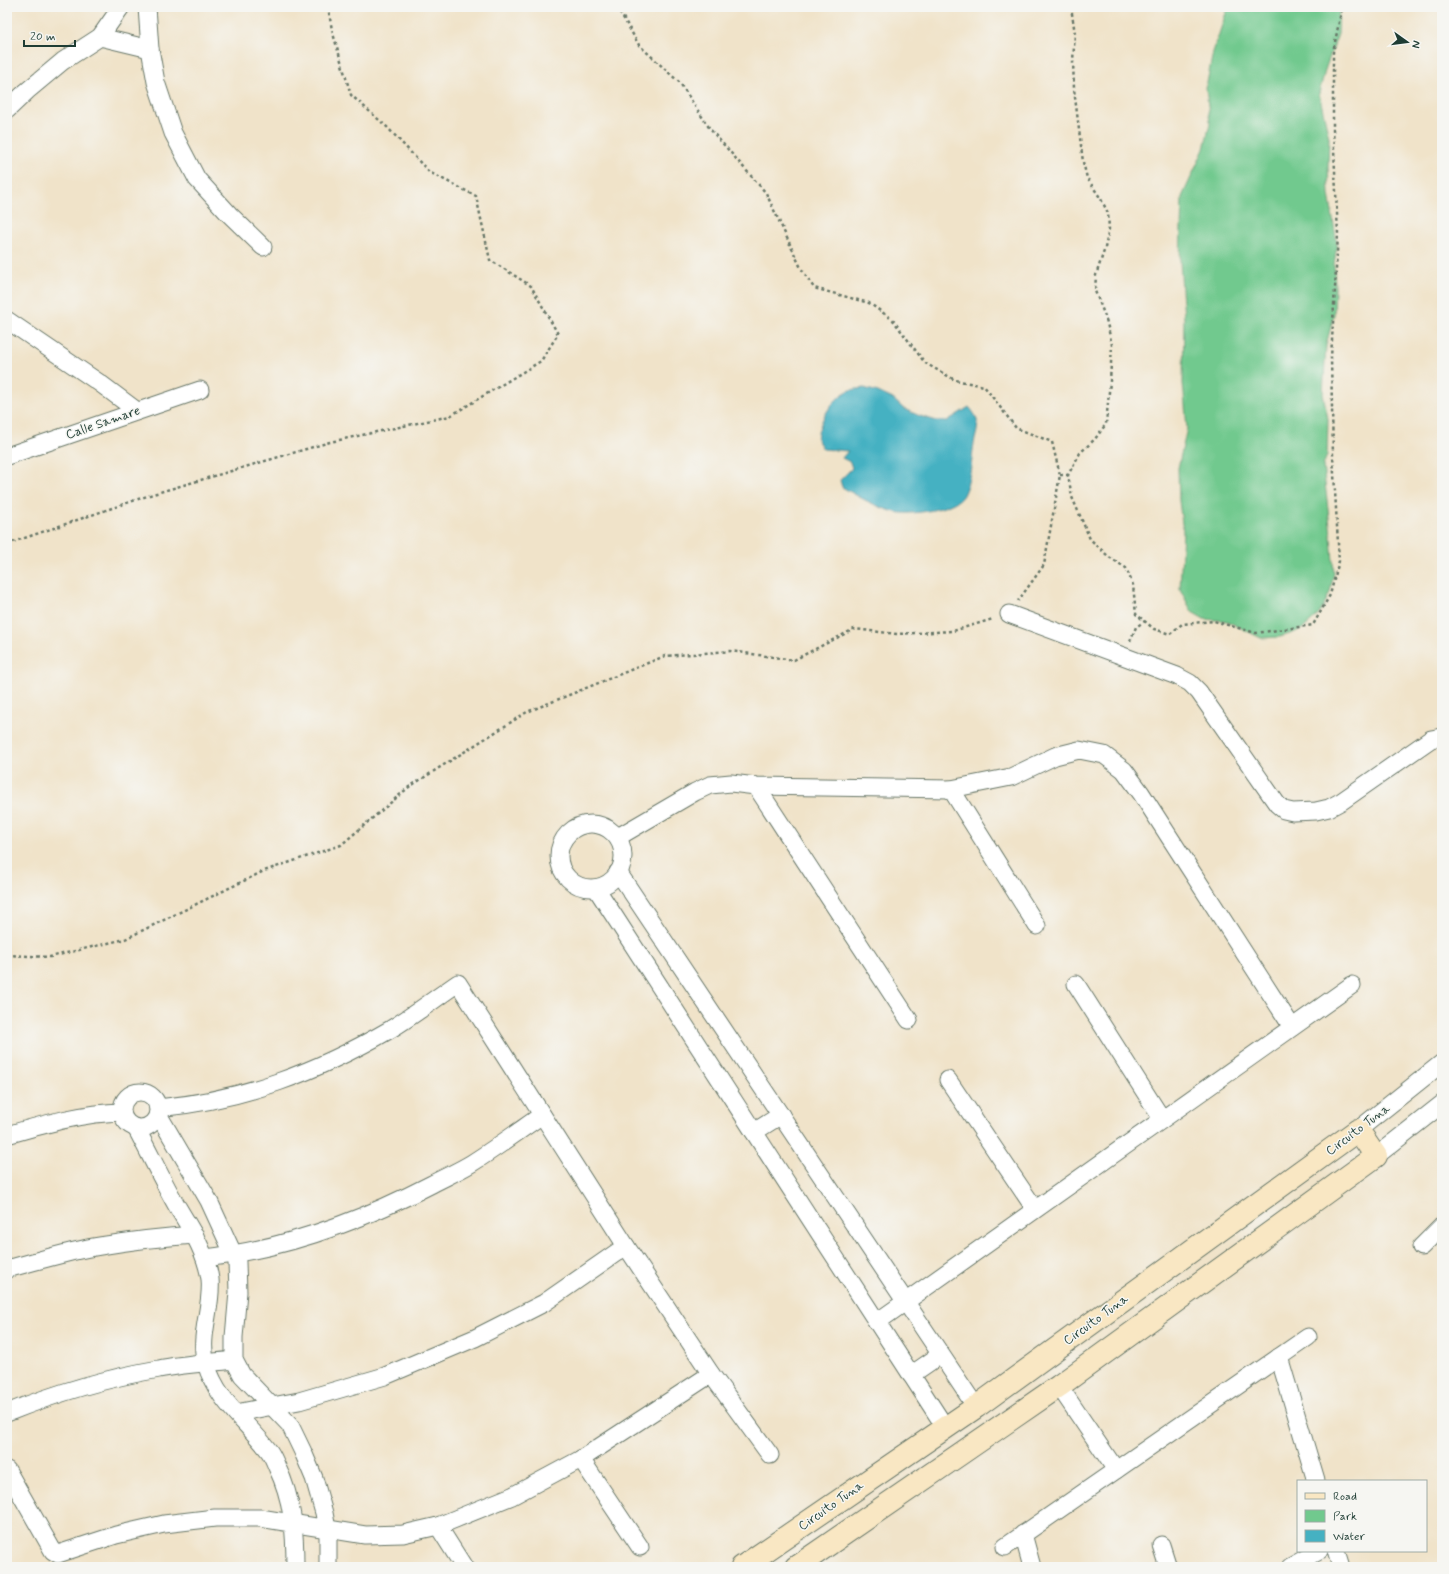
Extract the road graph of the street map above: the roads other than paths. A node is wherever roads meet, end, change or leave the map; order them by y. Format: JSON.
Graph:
{"nodes":[{"id":1,"x":121,"y":7,"type":"edge"},
{"id":2,"x":147,"y":7,"type":"edge"},
{"id":3,"x":100,"y":37,"type":"junction"},
{"id":4,"x":150,"y":49,"type":"junction"},
{"id":5,"x":7,"y":110,"type":"edge"},
{"id":6,"x":263,"y":247,"type":"dead end"},
{"id":7,"x":7,"y":320,"type":"edge"},
{"id":8,"x":200,"y":390,"type":"dead end"},
{"id":9,"x":136,"y":412,"type":"junction"},
{"id":10,"x":7,"y":456,"type":"edge"},
{"id":11,"x":1009,"y":614,"type":"road end"},
{"id":12,"x":1442,"y":738,"type":"edge"},
{"id":13,"x":756,"y":786,"type":"junction"},
{"id":14,"x":951,"y":789,"type":"junction"},
{"id":15,"x":618,"y":838,"type":"junction"},
{"id":16,"x":618,"y":872,"type":"junction"},
{"id":17,"x":596,"y":888,"type":"junction"},
{"id":18,"x":1037,"y":926,"type":"dead end"},
{"id":19,"x":1076,"y":984,"type":"dead end"},
{"id":20,"x":1352,"y":985,"type":"dead end"},
{"id":21,"x":909,"y":1020,"type":"dead end"},
{"id":22,"x":1292,"y":1027,"type":"junction"},
{"id":23,"x":1442,"y":1063,"type":"edge"},
{"id":24,"x":948,"y":1080,"type":"dead end"},
{"id":25,"x":1442,"y":1104,"type":"edge"},
{"id":26,"x":158,"y":1111,"type":"junction"},
{"id":27,"x":122,"y":1112,"type":"junction"},
{"id":28,"x":542,"y":1115,"type":"junction"},
{"id":29,"x":781,"y":1115,"type":"junction"},
{"id":30,"x":1162,"y":1119,"type":"junction"},
{"id":31,"x":136,"y":1128,"type":"junction"},
{"id":32,"x":1358,"y":1130,"type":"junction"},
{"id":33,"x":754,"y":1132,"type":"junction"},
{"id":34,"x":7,"y":1134,"type":"edge"},
{"id":35,"x":1376,"y":1156,"type":"junction"},
{"id":36,"x":1035,"y":1209,"type":"junction"},
{"id":37,"x":1442,"y":1226,"type":"edge"},
{"id":38,"x":195,"y":1235,"type":"junction"},
{"id":39,"x":626,"y":1246,"type":"junction"},
{"id":40,"x":1421,"y":1247,"type":"dead end"},
{"id":41,"x":234,"y":1255,"type":"junction"},
{"id":42,"x":205,"y":1258,"type":"junction"},
{"id":43,"x":7,"y":1269,"type":"edge"},
{"id":44,"x":905,"y":1303,"type":"junction"},
{"id":45,"x":877,"y":1322,"type":"junction"},
{"id":46,"x":1308,"y":1337,"type":"dead end"},
{"id":47,"x":940,"y":1355,"type":"junction"},
{"id":48,"x":1279,"y":1357,"type":"junction"},
{"id":49,"x":234,"y":1360,"type":"junction"},
{"id":50,"x":205,"y":1363,"type":"junction"},
{"id":51,"x":711,"y":1374,"type":"junction"},
{"id":52,"x":911,"y":1375,"type":"junction"},
{"id":53,"x":1059,"y":1386,"type":"junction"},
{"id":54,"x":272,"y":1405,"type":"junction"},
{"id":55,"x":976,"y":1407,"type":"junction"},
{"id":56,"x":7,"y":1413,"type":"edge"},
{"id":57,"x":236,"y":1413,"type":"junction"},
{"id":58,"x":945,"y":1427,"type":"junction"},
{"id":59,"x":770,"y":1455,"type":"dead end"},
{"id":60,"x":581,"y":1458,"type":"junction"},
{"id":61,"x":7,"y":1470,"type":"edge"},
{"id":62,"x":1116,"y":1470,"type":"junction"},
{"id":63,"x":1316,"y":1480,"type":"edge"},
{"id":64,"x":293,"y":1524,"type":"junction"},
{"id":65,"x":438,"y":1526,"type":"junction"},
{"id":66,"x":328,"y":1530,"type":"junction"},
{"id":67,"x":1023,"y":1534,"type":"junction"},
{"id":68,"x":1161,"y":1545,"type":"dead end"},
{"id":69,"x":640,"y":1547,"type":"dead end"},
{"id":70,"x":1005,"y":1547,"type":"dead end"},
{"id":71,"x":1317,"y":1552,"type":"edge"},
{"id":72,"x":1336,"y":1552,"type":"edge"},
{"id":73,"x":295,"y":1567,"type":"edge"},
{"id":74,"x":328,"y":1567,"type":"edge"},
{"id":75,"x":464,"y":1567,"type":"edge"},
{"id":76,"x":742,"y":1567,"type":"edge"},
{"id":77,"x":796,"y":1567,"type":"edge"},
{"id":78,"x":1032,"y":1567,"type":"edge"},
{"id":79,"x":1168,"y":1567,"type":"edge"},
{"id":80,"x":1290,"y":1567,"type":"edge"},
{"id":81,"x":1341,"y":1567,"type":"edge"}],
"edges":[{"from":1,"to":3,"type":"street"},
{"from":2,"to":4,"type":"street"},
{"from":3,"to":4,"type":"street"},
{"from":3,"to":5,"type":"street"},
{"from":4,"to":6,"type":"street"},
{"from":7,"to":9,"type":"street"},
{"from":8,"to":9,"type":"street","name":"Calle Samare"},
{"from":9,"to":10,"type":"street","name":"Calle Samare"},
{"from":11,"to":12,"type":"street"},
{"from":13,"to":14,"type":"street"},
{"from":13,"to":15,"type":"street"},
{"from":13,"to":21,"type":"street"},
{"from":14,"to":18,"type":"street"},
{"from":14,"to":22,"type":"street"},
{"from":15,"to":16,"type":"street"},
{"from":15,"to":17,"type":"street"},
{"from":16,"to":17,"type":"street"},
{"from":16,"to":29,"type":"street"},
{"from":17,"to":33,"type":"street"},
{"from":19,"to":30,"type":"street"},
{"from":20,"to":22,"type":"street"},
{"from":22,"to":30,"type":"street"},
{"from":23,"to":32,"type":"street","name":"Circuito Tuna"},
{"from":24,"to":36,"type":"street"},
{"from":25,"to":35,"type":"street"},
{"from":26,"to":27,"type":"street"},
{"from":26,"to":28,"type":"street"},
{"from":26,"to":31,"type":"street"},
{"from":26,"to":41,"type":"street"},
{"from":27,"to":31,"type":"street"},
{"from":27,"to":34,"type":"street"},
{"from":28,"to":39,"type":"street"},
{"from":28,"to":41,"type":"street"},
{"from":29,"to":33,"type":"street"},
{"from":29,"to":44,"type":"street"},
{"from":30,"to":36,"type":"street"},
{"from":31,"to":38,"type":"street"},
{"from":32,"to":35,"type":"street"},
{"from":32,"to":55,"type":"street","name":"Circuito Tuna"},
{"from":33,"to":45,"type":"street"},
{"from":35,"to":53,"type":"street"},
{"from":36,"to":44,"type":"street"},
{"from":37,"to":40,"type":"street"},
{"from":38,"to":42,"type":"street"},
{"from":38,"to":43,"type":"street"},
{"from":39,"to":51,"type":"street"},
{"from":39,"to":54,"type":"street"},
{"from":41,"to":42,"type":"street"},
{"from":41,"to":49,"type":"street"},
{"from":42,"to":50,"type":"street"},
{"from":44,"to":45,"type":"street"},
{"from":44,"to":47,"type":"street"},
{"from":45,"to":52,"type":"street"},
{"from":46,"to":48,"type":"street"},
{"from":47,"to":52,"type":"street"},
{"from":47,"to":55,"type":"street"},
{"from":48,"to":62,"type":"street"},
{"from":48,"to":63,"type":"street"},
{"from":49,"to":50,"type":"street"},
{"from":49,"to":54,"type":"street"},
{"from":50,"to":56,"type":"street"},
{"from":50,"to":57,"type":"street"},
{"from":51,"to":59,"type":"street"},
{"from":51,"to":60,"type":"street"},
{"from":52,"to":58,"type":"street"},
{"from":53,"to":62,"type":"street"},
{"from":53,"to":77,"type":"street"},
{"from":54,"to":57,"type":"street"},
{"from":54,"to":66,"type":"street"},
{"from":55,"to":58,"type":"street","name":"Circuito Tuna"},
{"from":57,"to":64,"type":"street"},
{"from":58,"to":76,"type":"street","name":"Circuito Tuna"},
{"from":60,"to":65,"type":"street"},
{"from":60,"to":69,"type":"street"},
{"from":61,"to":64,"type":"street"},
{"from":62,"to":67,"type":"street"},
{"from":64,"to":66,"type":"street"},
{"from":64,"to":73,"type":"street"},
{"from":65,"to":66,"type":"street"},
{"from":65,"to":75,"type":"street"},
{"from":66,"to":74,"type":"street"},
{"from":67,"to":70,"type":"street"},
{"from":67,"to":78,"type":"street"},
{"from":68,"to":79,"type":"street"},
{"from":71,"to":80,"type":"street"},
{"from":72,"to":81,"type":"street"}]}
